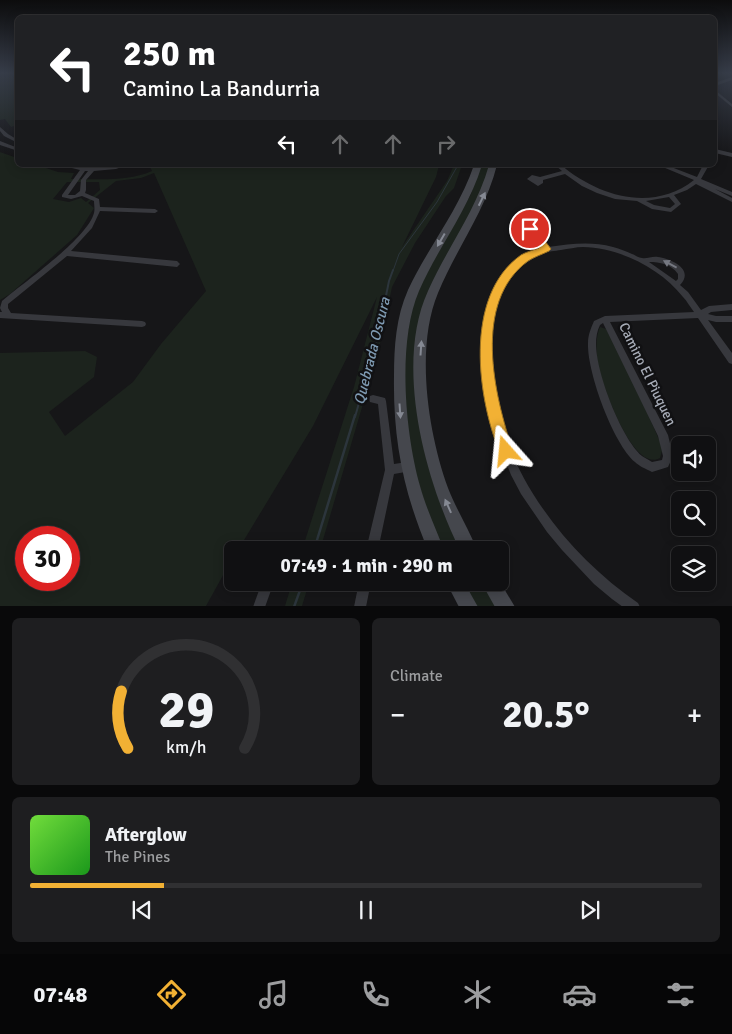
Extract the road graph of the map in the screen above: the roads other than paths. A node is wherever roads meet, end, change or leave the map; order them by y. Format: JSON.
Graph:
{"nodes":[{"id":1,"x":0,"y":128,"type":"edge"},
{"id":2,"x":6,"y":135,"type":"junction"},
{"id":3,"x":0,"y":138,"type":"edge"},
{"id":4,"x":15,"y":140,"type":"edge"},
{"id":5,"x":0,"y":143,"type":"edge"},
{"id":6,"x":15,"y":149,"type":"edge"},
{"id":7,"x":717,"y":151,"type":"edge"},
{"id":8,"x":732,"y":155,"type":"edge"},
{"id":9,"x":74,"y":167,"type":"edge"},
{"id":10,"x":106,"y":167,"type":"edge"},
{"id":11,"x":477,"y":167,"type":"edge"},
{"id":12,"x":492,"y":167,"type":"edge"},
{"id":13,"x":560,"y":167,"type":"edge"},
{"id":14,"x":665,"y":167,"type":"edge"},
{"id":15,"x":705,"y":167,"type":"edge"},
{"id":16,"x":84,"y":169,"type":"junction"},
{"id":17,"x":92,"y":170,"type":"junction"},
{"id":18,"x":566,"y":172,"type":"junction"},
{"id":19,"x":540,"y":179,"type":"dead end"},
{"id":20,"x":697,"y":182,"type":"junction"},
{"id":21,"x":80,"y":194,"type":"junction"},
{"id":22,"x":732,"y":194,"type":"edge"},
{"id":23,"x":671,"y":195,"type":"junction"},
{"id":24,"x":639,"y":200,"type":"junction"},
{"id":25,"x":732,"y":200,"type":"edge"},
{"id":26,"x":99,"y":209,"type":"junction"},
{"id":27,"x":155,"y":211,"type":"dead end"},
{"id":28,"x":529,"y":229,"type":"dead end"},
{"id":29,"x":546,"y":249,"type":"junction"},
{"id":30,"x":65,"y":253,"type":"junction"},
{"id":31,"x":642,"y":261,"type":"junction"},
{"id":32,"x":177,"y":264,"type":"dead end"},
{"id":33,"x":676,"y":285,"type":"junction"},
{"id":34,"x":12,"y":296,"type":"junction"},
{"id":35,"x":0,"y":302,"type":"edge"},
{"id":36,"x":732,"y":307,"type":"edge"},
{"id":37,"x":4,"y":315,"type":"edge"},
{"id":38,"x":700,"y":315,"type":"junction"},
{"id":39,"x":605,"y":319,"type":"junction"},
{"id":40,"x":732,"y":319,"type":"edge"},
{"id":41,"x":142,"y":324,"type":"dead end"},
{"id":42,"x":732,"y":360,"type":"edge"},
{"id":43,"x":373,"y":400,"type":"dead end"},
{"id":44,"x":407,"y":467,"type":"junction"},
{"id":45,"x":390,"y":470,"type":"junction"},
{"id":46,"x":374,"y":541,"type":"edge"},
{"id":47,"x":432,"y":541,"type":"edge"},
{"id":48,"x":465,"y":541,"type":"edge"},
{"id":49,"x":265,"y":591,"type":"edge"},
{"id":50,"x":363,"y":591,"type":"edge"},
{"id":51,"x":460,"y":591,"type":"edge"},
{"id":52,"x":495,"y":591,"type":"edge"},
{"id":53,"x":259,"y":606,"type":"edge"},
{"id":54,"x":360,"y":606,"type":"edge"},
{"id":55,"x":469,"y":606,"type":"edge"},
{"id":56,"x":506,"y":606,"type":"edge"},
{"id":57,"x":634,"y":606,"type":"edge"}],
"edges":[{"from":1,"to":2,"type":"street"},
{"from":2,"to":3,"type":"street"},
{"from":2,"to":4,"type":"street"},
{"from":5,"to":6,"type":"street"},
{"from":7,"to":8,"type":"street"},
{"from":9,"to":16,"type":"street"},
{"from":10,"to":17,"type":"street"},
{"from":11,"to":44,"type":"main road","one_way":true},
{"from":48,"to":12,"type":"main road","one_way":true},
{"from":13,"to":18,"type":"street"},
{"from":14,"to":20,"type":"street"},
{"from":15,"to":20,"type":"street"},
{"from":16,"to":17,"type":"street"},
{"from":16,"to":21,"type":"street"},
{"from":17,"to":21,"type":"street"},
{"from":18,"to":19,"type":"street"},
{"from":18,"to":24,"type":"street"},
{"from":20,"to":22,"type":"street"},
{"from":20,"to":23,"type":"street"},
{"from":20,"to":25,"type":"street"},
{"from":21,"to":26,"type":"street"},
{"from":23,"to":24,"type":"street"},
{"from":23,"to":24,"type":"street"},
{"from":26,"to":27,"type":"street"},
{"from":26,"to":30,"type":"street"},
{"from":28,"to":29,"type":"street"},
{"from":29,"to":31,"type":"street"},
{"from":29,"to":57,"type":"street"},
{"from":30,"to":32,"type":"street"},
{"from":30,"to":34,"type":"street"},
{"from":31,"to":33,"type":"street"},
{"from":33,"to":31,"type":"street","one_way":true},
{"from":33,"to":38,"type":"street"},
{"from":34,"to":35,"type":"street"},
{"from":34,"to":37,"type":"street"},
{"from":36,"to":38,"type":"street"},
{"from":37,"to":41,"type":"street"},
{"from":38,"to":39,"type":"street"},
{"from":38,"to":40,"type":"street"},
{"from":38,"to":42,"type":"street"},
{"from":39,"to":39,"type":"street","name":"Camino El Piuquen"},
{"from":43,"to":45,"type":"street"},
{"from":44,"to":45,"type":"street"},
{"from":44,"to":47,"type":"main road"},
{"from":45,"to":46,"type":"street"},
{"from":49,"to":53,"type":"street"},
{"from":50,"to":54,"type":"street"},
{"from":51,"to":55,"type":"main road"},
{"from":52,"to":56,"type":"main road"}]}
